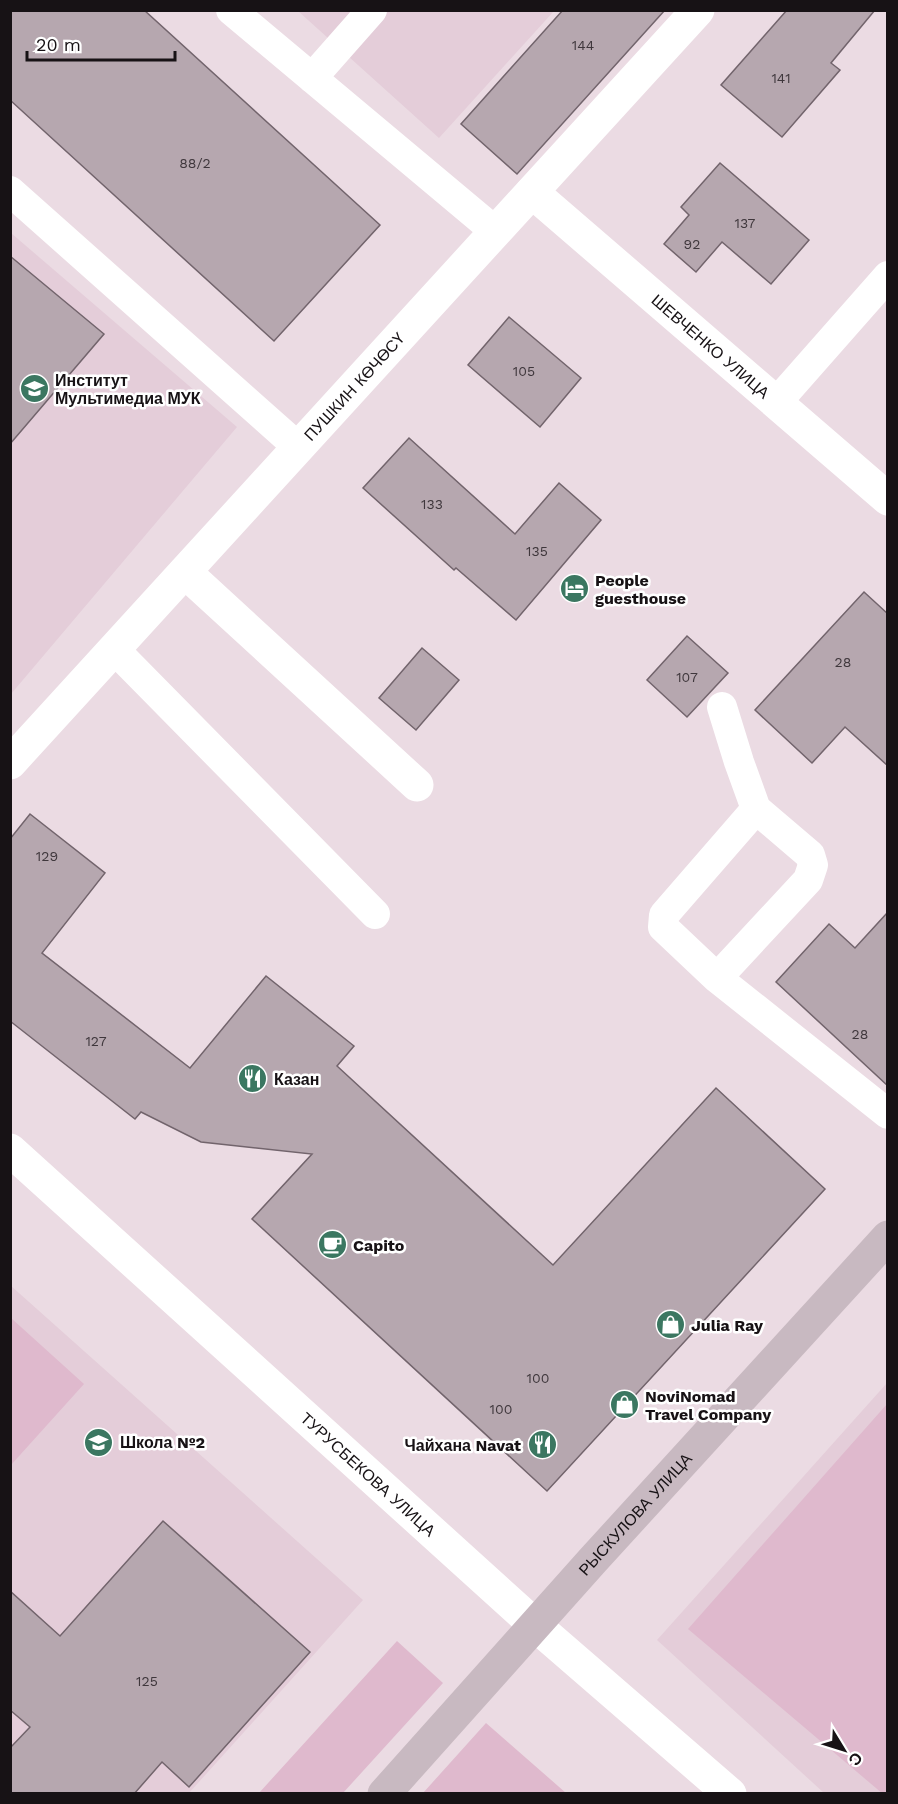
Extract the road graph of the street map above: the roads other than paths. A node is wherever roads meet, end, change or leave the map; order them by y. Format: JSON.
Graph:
{"nodes":[{"id":1,"x":231,"y":10,"type":"edge"},
{"id":2,"x":372,"y":10,"type":"edge"},
{"id":3,"x":698,"y":10,"type":"edge"},
{"id":4,"x":312,"y":78,"type":"junction"},
{"id":5,"x":10,"y":190,"type":"edge"},
{"id":6,"x":532,"y":192,"type":"junction"},
{"id":7,"x":496,"y":232,"type":"junction"},
{"id":8,"x":888,"y":276,"type":"edge"},
{"id":9,"x":776,"y":403,"type":"junction"},
{"id":10,"x":299,"y":448,"type":"junction"},
{"id":11,"x":888,"y":500,"type":"edge"},
{"id":12,"x":185,"y":572,"type":"junction"},
{"id":13,"x":115,"y":650,"type":"junction"},
{"id":14,"x":722,"y":706,"type":"dead end"},
{"id":15,"x":10,"y":764,"type":"edge"},
{"id":16,"x":417,"y":785,"type":"dead end"},
{"id":17,"x":756,"y":809,"type":"junction"},
{"id":18,"x":375,"y":914,"type":"dead end"},
{"id":19,"x":717,"y":978,"type":"junction"},
{"id":20,"x":888,"y":1114,"type":"edge"},
{"id":21,"x":10,"y":1150,"type":"edge"},
{"id":22,"x":888,"y":1237,"type":"edge"},
{"id":23,"x":536,"y":1626,"type":"junction"},
{"id":24,"x":384,"y":1794,"type":"edge"},
{"id":25,"x":730,"y":1794,"type":"edge"}],
"edges":[{"from":1,"to":4,"type":"lane"},
{"from":2,"to":4,"type":"lane"},
{"from":3,"to":6,"type":"street","name":"ПУШКИН КӨЧӨСҮ"},
{"from":4,"to":7,"type":"lane"},
{"from":5,"to":10,"type":"lane"},
{"from":6,"to":7,"type":"street","name":"ПУШКИН КӨЧӨСҮ"},
{"from":6,"to":9,"type":"street","name":"ШЕВЧЕНКО УЛИЦА"},
{"from":7,"to":10,"type":"street","name":"ПУШКИН КӨЧӨСҮ"},
{"from":8,"to":9,"type":"lane"},
{"from":9,"to":11,"type":"street","name":"ШЕВЧЕНКО УЛИЦА"},
{"from":10,"to":12,"type":"street","name":"ПУШКИН КӨЧӨСҮ"},
{"from":12,"to":13,"type":"street","name":"ПУШКИН КӨЧӨСҮ"},
{"from":12,"to":16,"type":"street"},
{"from":13,"to":15,"type":"street","name":"ПУШКИН КӨЧӨСҮ"},
{"from":13,"to":18,"type":"lane"},
{"from":14,"to":17,"type":"lane"},
{"from":17,"to":19,"type":"lane"},
{"from":17,"to":19,"type":"lane"},
{"from":19,"to":20,"type":"lane"},
{"from":21,"to":23,"type":"street","name":"ТУРУСБЕКОВА УЛИЦА"},
{"from":22,"to":23,"type":"street","name":"РЫСКУЛОВА УЛИЦА"},
{"from":23,"to":24,"type":"street","name":"РЫСКУЛОВА УЛИЦА"},
{"from":23,"to":25,"type":"street","name":"ТУРУСБЕКОВА УЛИЦА"}]}
